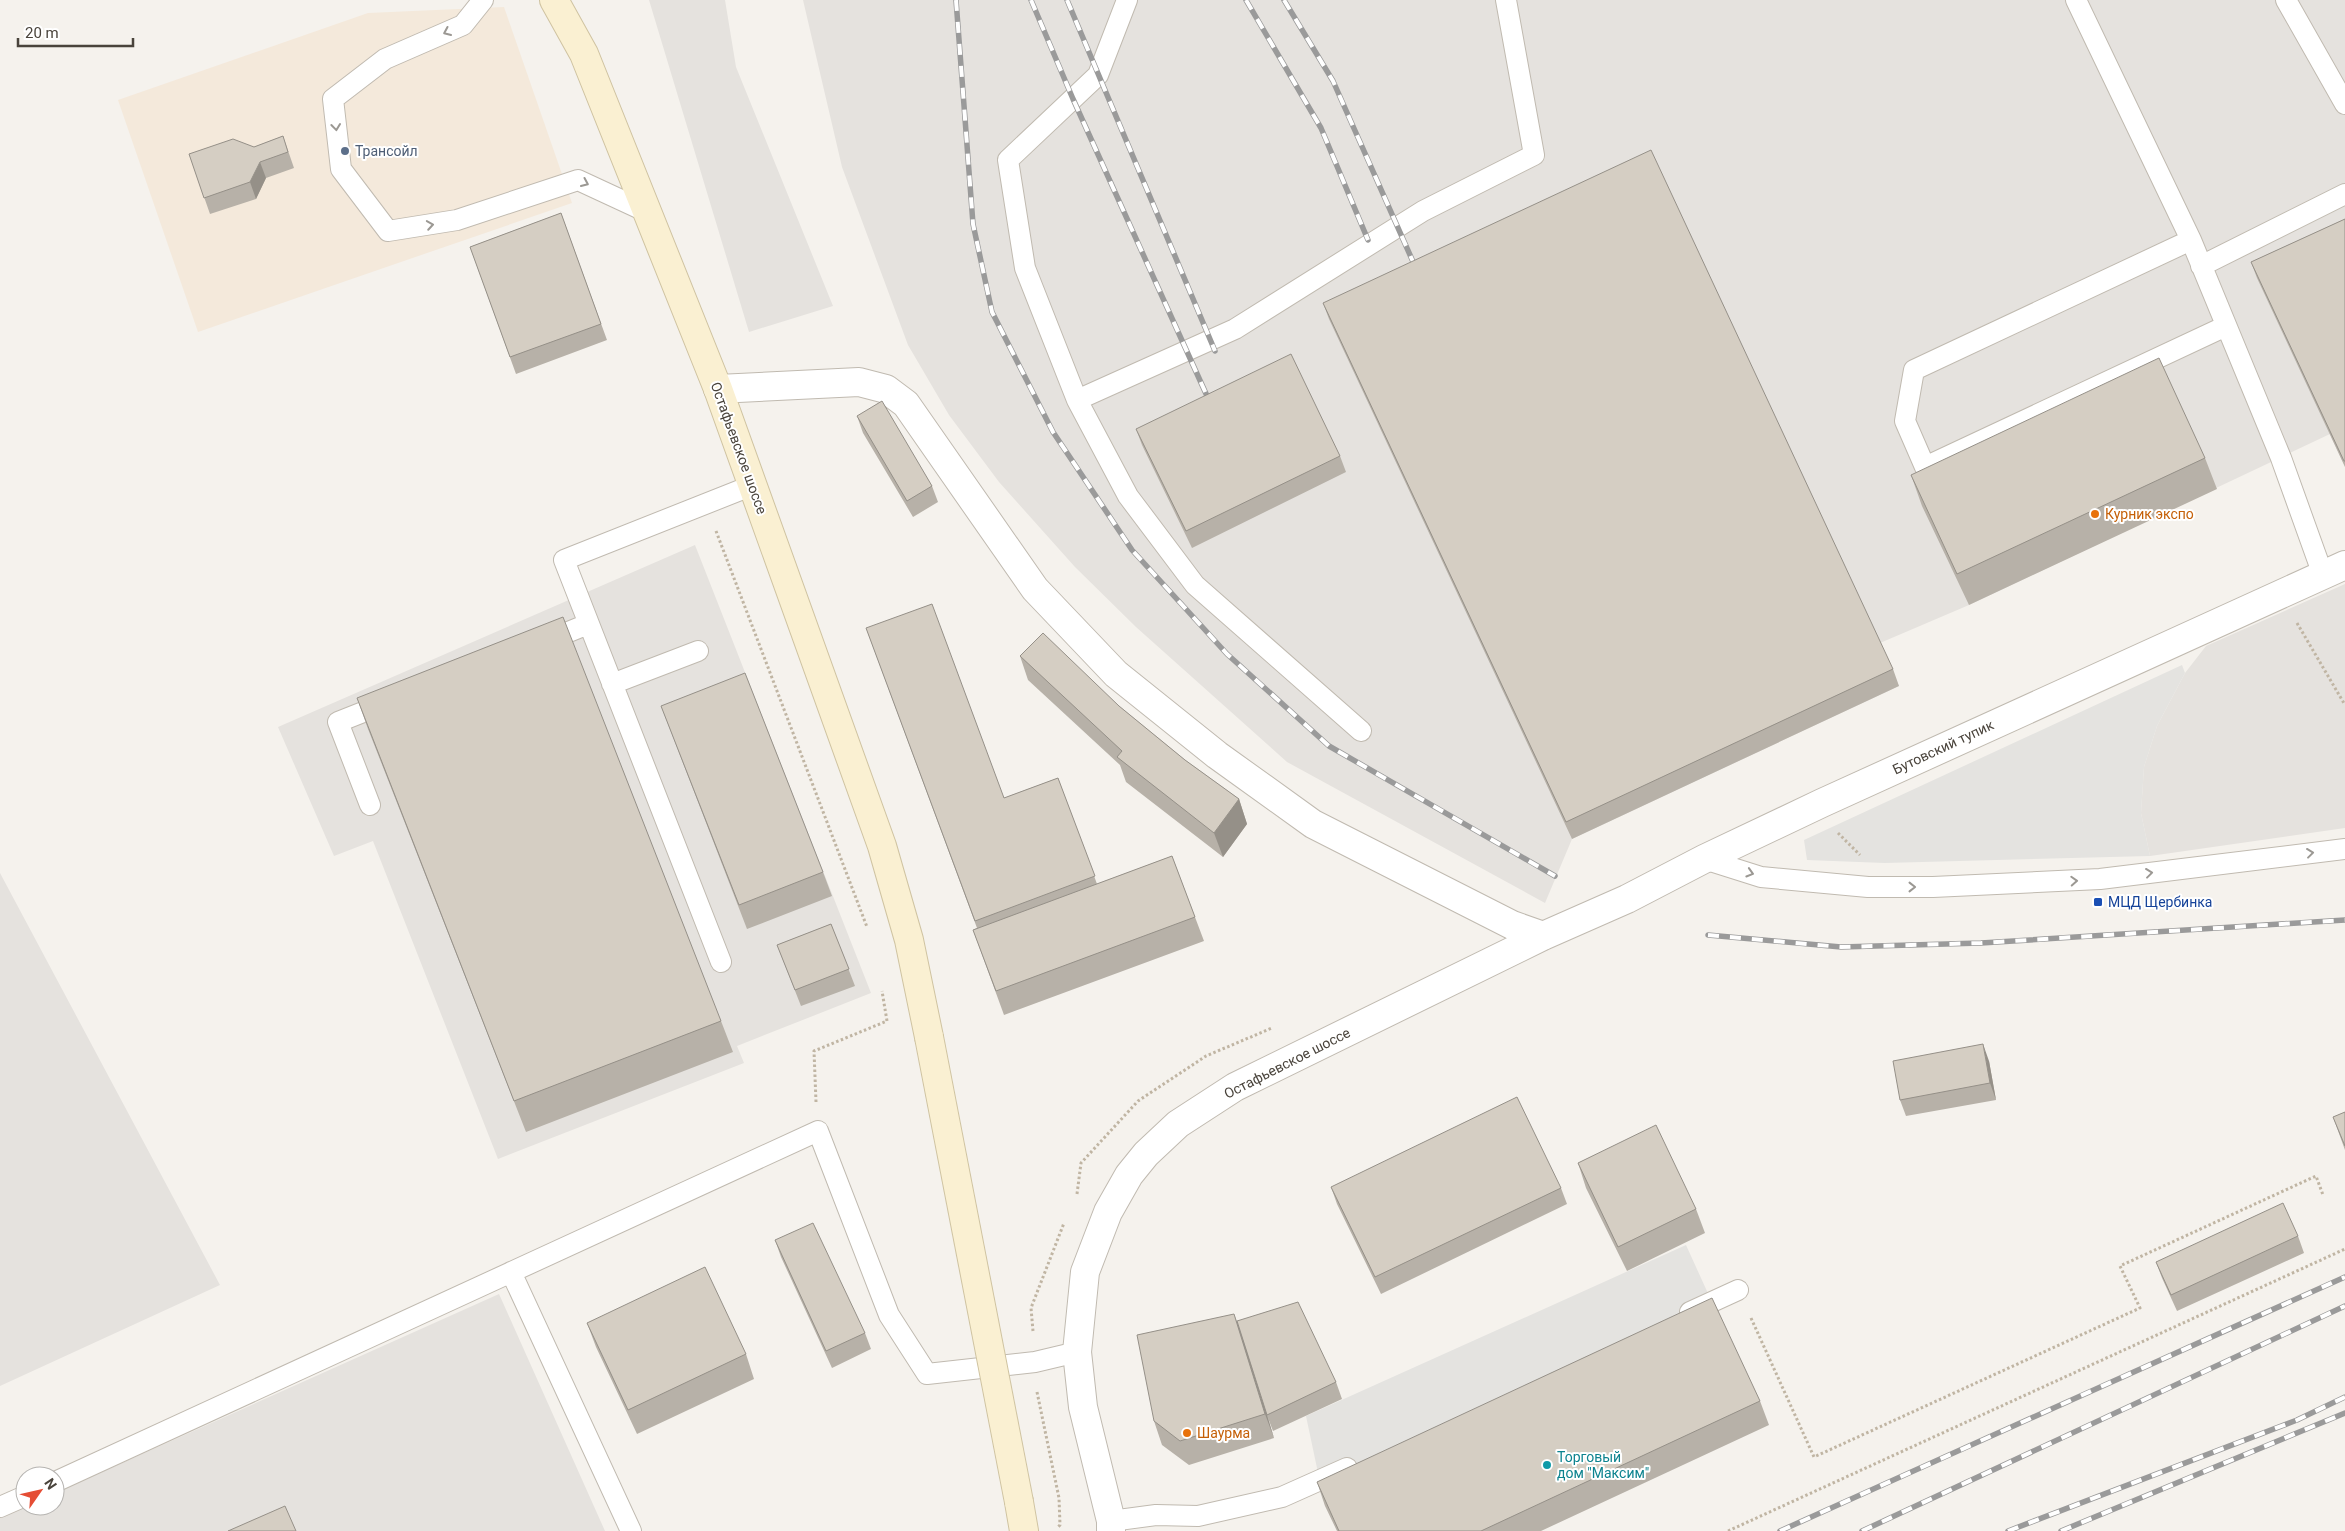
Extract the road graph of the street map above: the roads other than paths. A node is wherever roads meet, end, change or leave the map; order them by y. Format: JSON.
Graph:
{"nodes":[{"id":1,"x":483,"y":0,"type":"edge"},
{"id":2,"x":554,"y":0,"type":"edge"},
{"id":3,"x":571,"y":0,"type":"edge"},
{"id":4,"x":1127,"y":0,"type":"edge"},
{"id":5,"x":1506,"y":0,"type":"edge"},
{"id":6,"x":2076,"y":0,"type":"edge"},
{"id":7,"x":2286,"y":0,"type":"edge"},
{"id":8,"x":584,"y":54,"type":"junction"},
{"id":9,"x":2345,"y":104,"type":"edge"},
{"id":10,"x":2345,"y":194,"type":"edge"},
{"id":11,"x":647,"y":212,"type":"junction"},
{"id":12,"x":2191,"y":240,"type":"junction"},
{"id":13,"x":2202,"y":266,"type":"junction"},
{"id":14,"x":2226,"y":326,"type":"junction"},
{"id":15,"x":718,"y":389,"type":"junction"},
{"id":16,"x":1077,"y":400,"type":"junction"},
{"id":17,"x":753,"y":485,"type":"junction"},
{"id":18,"x":2334,"y":570,"type":"edge"},
{"id":19,"x":588,"y":624,"type":"junction"},
{"id":20,"x":523,"y":650,"type":"edge"},
{"id":21,"x":698,"y":650,"type":"dead end"},
{"id":22,"x":612,"y":684,"type":"junction"},
{"id":23,"x":403,"y":696,"type":"edge"},
{"id":24,"x":1361,"y":731,"type":"dead end"},
{"id":25,"x":370,"y":805,"type":"dead end"},
{"id":26,"x":2345,"y":849,"type":"edge"},
{"id":27,"x":1704,"y":859,"type":"junction"},
{"id":28,"x":1543,"y":936,"type":"junction"},
{"id":29,"x":721,"y":962,"type":"dead end"},
{"id":30,"x":511,"y":1272,"type":"junction"},
{"id":31,"x":1738,"y":1290,"type":"road end"},
{"id":32,"x":1676,"y":1318,"type":"edge"},
{"id":33,"x":1077,"y":1352,"type":"junction"},
{"id":34,"x":1362,"y":1461,"type":"edge"},
{"id":35,"x":65,"y":1477,"type":"edge"},
{"id":36,"x":15,"y":1500,"type":"edge"},
{"id":37,"x":0,"y":1507,"type":"edge"},
{"id":38,"x":1207,"y":1523,"type":"edge"},
{"id":39,"x":1111,"y":1526,"type":"edge"},
{"id":40,"x":631,"y":1531,"type":"edge"},
{"id":41,"x":1024,"y":1531,"type":"edge"}],
"edges":[{"from":1,"to":11,"type":"lane","one_way":true},
{"from":2,"to":8,"type":"main road","name":"Остафьевское шоссе"},
{"from":3,"to":8,"type":"main road","name":"Остафьевское шоссе"},
{"from":4,"to":16,"type":"lane"},
{"from":5,"to":16,"type":"lane"},
{"from":6,"to":12,"type":"lane"},
{"from":7,"to":9,"type":"lane"},
{"from":8,"to":11,"type":"main road","name":"Остафьевское шоссе"},
{"from":10,"to":13,"type":"lane"},
{"from":11,"to":15,"type":"main road","name":"Остафьевское шоссе"},
{"from":12,"to":13,"type":"lane"},
{"from":12,"to":14,"type":"lane"},
{"from":13,"to":14,"type":"lane"},
{"from":14,"to":18,"type":"lane"},
{"from":15,"to":17,"type":"main road","name":"Остафьевское шоссе"},
{"from":15,"to":28,"type":"street"},
{"from":16,"to":24,"type":"lane"},
{"from":17,"to":19,"type":"lane"},
{"from":17,"to":41,"type":"main road","name":"Остафьевское шоссе","bridge":true},
{"from":18,"to":27,"type":"street","name":"Бутовский тупик"},
{"from":19,"to":20,"type":"lane"},
{"from":19,"to":22,"type":"lane"},
{"from":21,"to":22,"type":"lane"},
{"from":22,"to":29,"type":"lane"},
{"from":23,"to":25,"type":"lane"},
{"from":27,"to":26,"type":"lane","one_way":true},
{"from":27,"to":28,"type":"street","name":"Бутовский тупик"},
{"from":28,"to":33,"type":"street","name":"Остафьевское шоссе"},
{"from":30,"to":33,"type":"lane"},
{"from":30,"to":35,"type":"lane"},
{"from":30,"to":40,"type":"lane"},
{"from":31,"to":32,"type":"lane"},
{"from":33,"to":39,"type":"street","name":"Остафьевское шоссе"},
{"from":34,"to":38,"type":"lane"},
{"from":36,"to":37,"type":"lane"},
{"from":38,"to":39,"type":"lane"}]}
